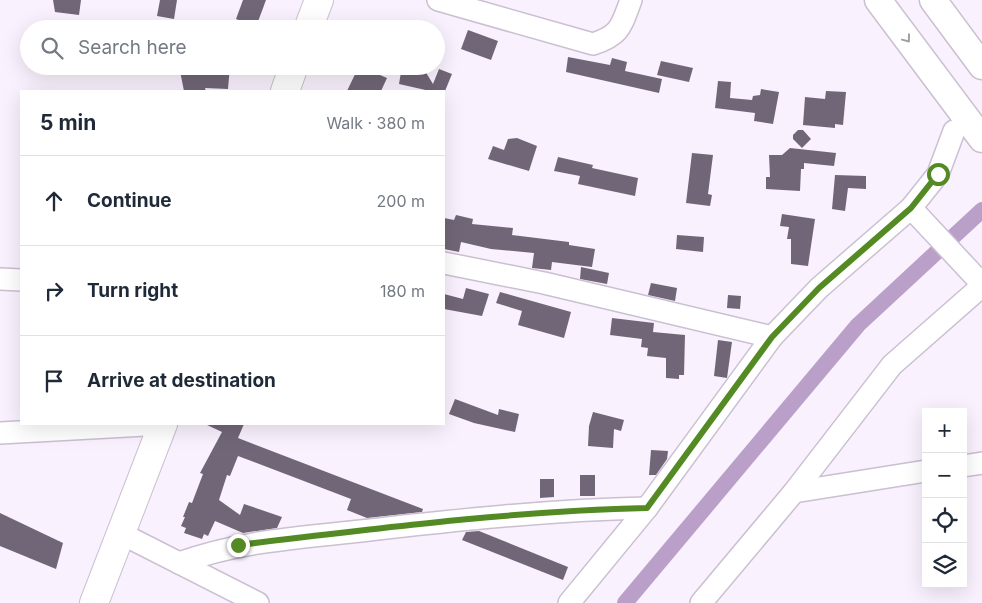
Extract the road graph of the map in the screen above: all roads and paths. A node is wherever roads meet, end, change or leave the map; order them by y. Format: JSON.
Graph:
{"nodes":[{"id":1,"x":319,"y":0,"type":"edge"},
{"id":2,"x":438,"y":0,"type":"edge"},
{"id":3,"x":631,"y":0,"type":"edge"},
{"id":4,"x":878,"y":0,"type":"edge"},
{"id":5,"x":933,"y":0,"type":"edge"},
{"id":6,"x":311,"y":20,"type":"edge"},
{"id":7,"x":982,"y":66,"type":"edge"},
{"id":8,"x":291,"y":75,"type":"edge"},
{"id":9,"x":285,"y":90,"type":"edge"},
{"id":10,"x":954,"y":130,"type":"dead end"},
{"id":11,"x":982,"y":139,"type":"edge"},
{"id":12,"x":911,"y":208,"type":"junction"},
{"id":13,"x":445,"y":263,"type":"edge"},
{"id":14,"x":0,"y":279,"type":"edge"},
{"id":15,"x":20,"y":280,"type":"edge"},
{"id":16,"x":982,"y":285,"type":"edge"},
{"id":17,"x":772,"y":337,"type":"junction"},
{"id":18,"x":145,"y":425,"type":"edge"},
{"id":19,"x":163,"y":425,"type":"edge"},
{"id":20,"x":0,"y":433,"type":"edge"},
{"id":21,"x":982,"y":463,"type":"edge"},
{"id":22,"x":967,"y":465,"type":"edge"},
{"id":23,"x":922,"y":472,"type":"edge"},
{"id":24,"x":794,"y":492,"type":"junction"},
{"id":25,"x":647,"y":508,"type":"junction"},
{"id":26,"x":120,"y":533,"type":"junction"},
{"id":27,"x":179,"y":563,"type":"junction"},
{"id":28,"x":94,"y":603,"type":"edge"},
{"id":29,"x":258,"y":603,"type":"edge"},
{"id":30,"x":569,"y":603,"type":"edge"},
{"id":31,"x":701,"y":603,"type":"edge"}],
"edges":[{"from":1,"to":6,"type":"highway"},
{"from":2,"to":3,"type":"street"},
{"from":4,"to":11,"type":"main road","one_way":true},
{"from":5,"to":7,"type":"main road"},
{"from":8,"to":9,"type":"highway"},
{"from":10,"to":12,"type":"street"},
{"from":12,"to":16,"type":"street"},
{"from":12,"to":17,"type":"street"},
{"from":13,"to":17,"type":"street"},
{"from":14,"to":15,"type":"street"},
{"from":16,"to":24,"type":"street"},
{"from":17,"to":25,"type":"street"},
{"from":18,"to":20,"type":"street"},
{"from":19,"to":26,"type":"highway"},
{"from":21,"to":22,"type":"street"},
{"from":23,"to":24,"type":"street"},
{"from":24,"to":31,"type":"street"},
{"from":25,"to":27,"type":"street"},
{"from":25,"to":30,"type":"street"},
{"from":26,"to":27,"type":"street"},
{"from":26,"to":28,"type":"highway"},
{"from":27,"to":29,"type":"street"}]}
